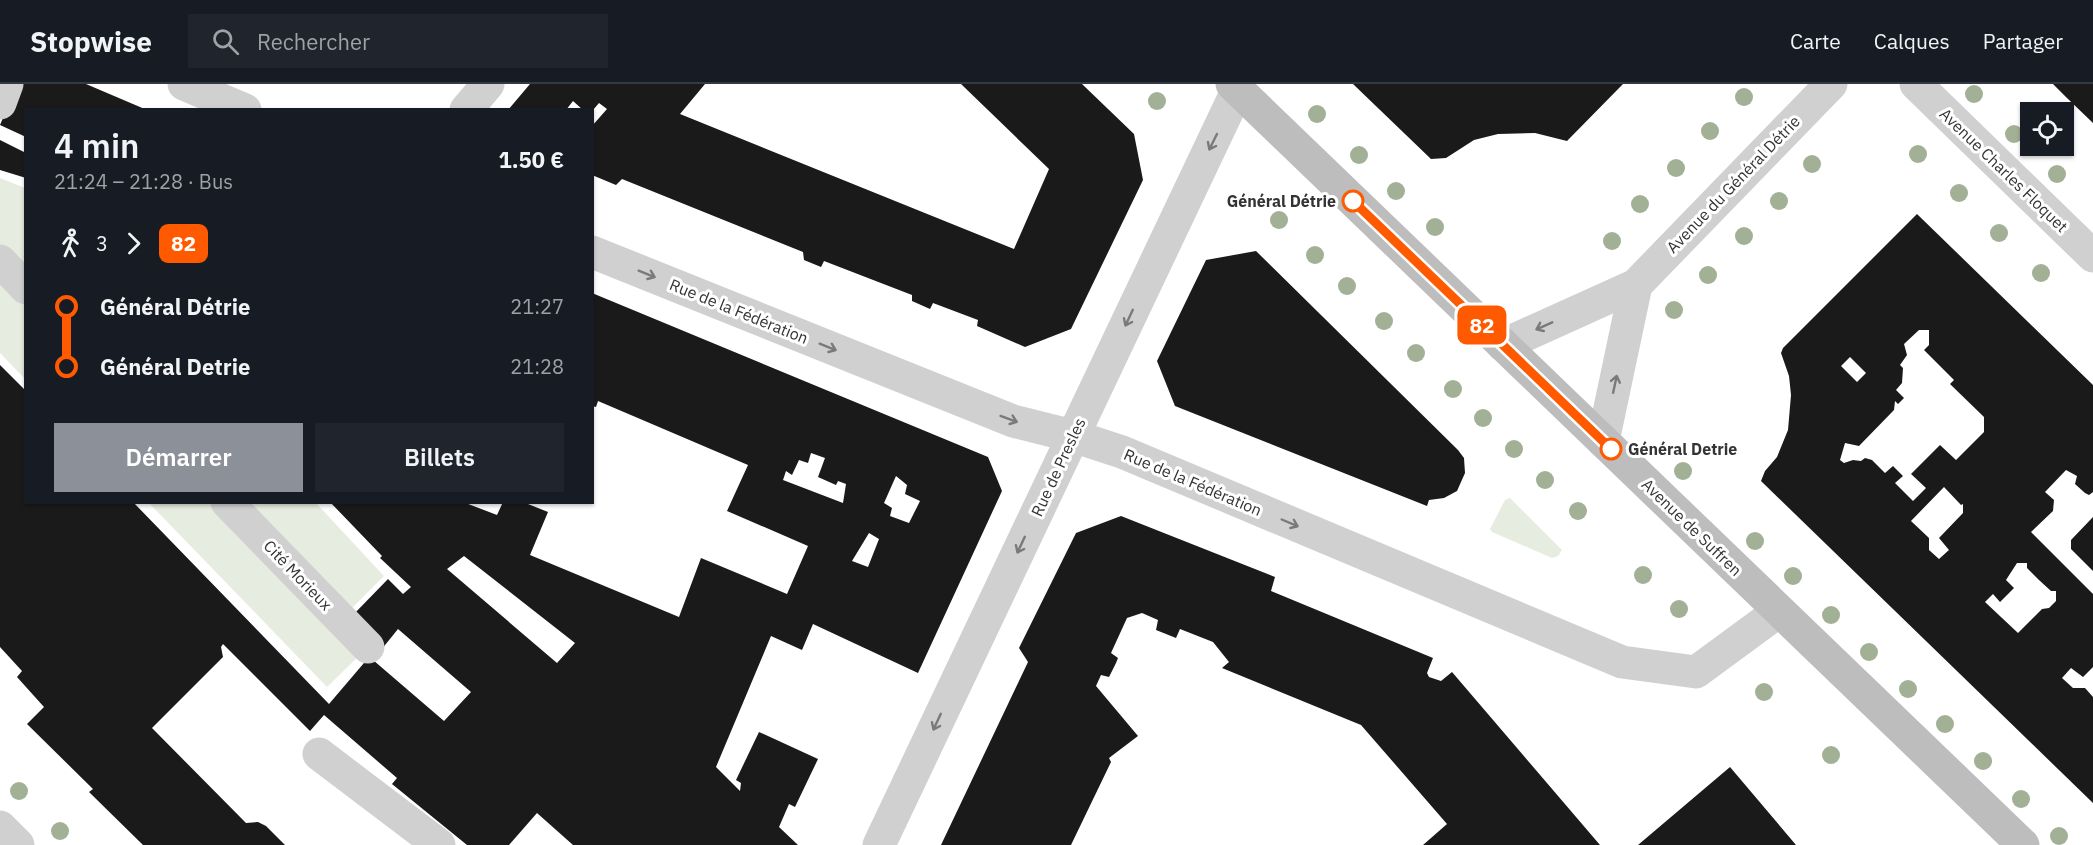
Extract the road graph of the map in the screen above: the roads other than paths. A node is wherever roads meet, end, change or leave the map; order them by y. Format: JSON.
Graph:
{"nodes":[{"id":1,"x":7,"y":84,"type":"edge"},
{"id":2,"x":184,"y":84,"type":"edge"},
{"id":3,"x":488,"y":84,"type":"edge"},
{"id":4,"x":1831,"y":84,"type":"edge"},
{"id":5,"x":1916,"y":84,"type":"edge"},
{"id":6,"x":1235,"y":87,"type":"edge"},
{"id":7,"x":0,"y":103,"type":"edge"},
{"id":8,"x":240,"y":108,"type":"edge"},
{"id":9,"x":468,"y":108,"type":"edge"},
{"id":10,"x":594,"y":253,"type":"edge"},
{"id":11,"x":2093,"y":256,"type":"edge"},
{"id":12,"x":0,"y":261,"type":"edge"},
{"id":13,"x":1636,"y":285,"type":"junction"},
{"id":14,"x":24,"y":286,"type":"edge"},
{"id":15,"x":1586,"y":307,"type":"junction"},
{"id":16,"x":1624,"y":342,"type":"junction"},
{"id":17,"x":1503,"y":345,"type":"junction"},
{"id":18,"x":1073,"y":436,"type":"junction"},
{"id":19,"x":1603,"y":441,"type":"junction"},
{"id":20,"x":229,"y":504,"type":"edge"},
{"id":21,"x":1779,"y":611,"type":"junction"},
{"id":22,"x":368,"y":646,"type":"dead end"},
{"id":23,"x":319,"y":754,"type":"dead end"},
{"id":24,"x":0,"y":827,"type":"edge"},
{"id":25,"x":18,"y":845,"type":"edge"},
{"id":26,"x":439,"y":845,"type":"edge"},
{"id":27,"x":879,"y":845,"type":"edge"},
{"id":28,"x":2023,"y":845,"type":"edge"}],
"edges":[{"from":1,"to":7,"type":"street"},
{"from":2,"to":8,"type":"street"},
{"from":3,"to":9,"type":"street"},
{"from":4,"to":13,"type":"street","name":"Avenue du Général Détrie"},
{"from":5,"to":11,"type":"street","name":"Avenue Charles Floquet"},
{"from":6,"to":17,"type":"main road","name":"Avenue de Suffren"},
{"from":6,"to":18,"type":"street","name":"Rue de Presles","one_way":true},
{"from":10,"to":18,"type":"street","name":"Rue de la Fédération","one_way":true},
{"from":12,"to":14,"type":"street"},
{"from":13,"to":15,"type":"street","name":"Avenue du Général Détrie"},
{"from":13,"to":16,"type":"street"},
{"from":15,"to":16,"type":"street"},
{"from":15,"to":17,"type":"street","name":"Avenue du Général Détrie","one_way":true},
{"from":19,"to":16,"type":"street","one_way":true},
{"from":17,"to":19,"type":"main road","name":"Avenue de Suffren"},
{"from":18,"to":21,"type":"street","name":"Rue de la Fédération","one_way":true},
{"from":18,"to":27,"type":"street","name":"Rue de Presles","one_way":true},
{"from":19,"to":21,"type":"main road","name":"Avenue de Suffren"},
{"from":20,"to":22,"type":"street","name":"Cité Morieux"},
{"from":21,"to":28,"type":"main road","name":"Avenue de Suffren"},
{"from":23,"to":26,"type":"street"},
{"from":24,"to":25,"type":"street"}]}
